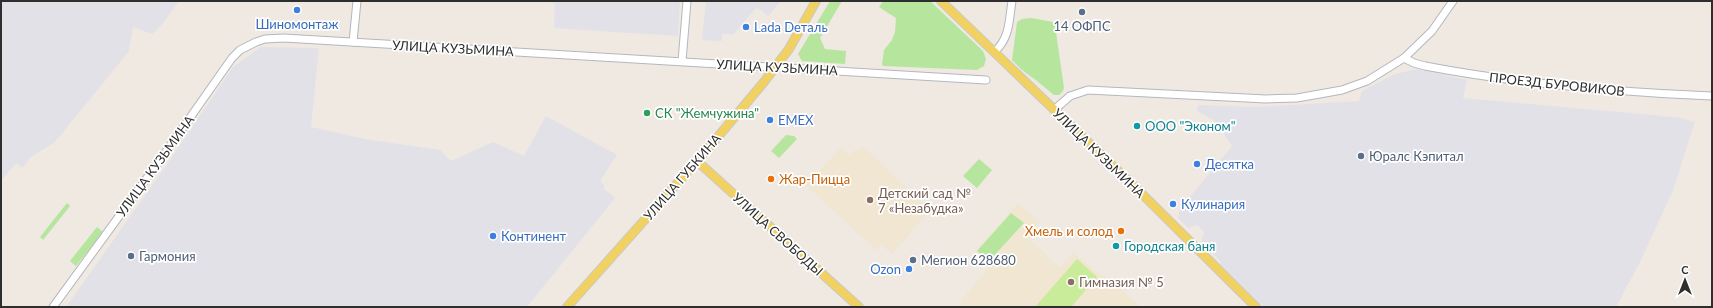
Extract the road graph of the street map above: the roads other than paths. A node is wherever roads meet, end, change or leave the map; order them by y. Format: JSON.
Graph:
{"nodes":[{"id":1,"x":358,"y":1,"type":"edge"},
{"id":2,"x":687,"y":1,"type":"edge"},
{"id":3,"x":816,"y":1,"type":"edge"},
{"id":4,"x":941,"y":1,"type":"edge"},
{"id":5,"x":1012,"y":1,"type":"edge"},
{"id":6,"x":1453,"y":1,"type":"edge"},
{"id":7,"x":354,"y":42,"type":"junction"},
{"id":8,"x":994,"y":52,"type":"junction"},
{"id":9,"x":1404,"y":58,"type":"junction"},
{"id":10,"x":682,"y":61,"type":"junction"},
{"id":11,"x":777,"y":67,"type":"junction"},
{"id":12,"x":986,"y":80,"type":"dead end"},
{"id":13,"x":1712,"y":96,"type":"edge"},
{"id":14,"x":1054,"y":110,"type":"junction"},
{"id":15,"x":697,"y":161,"type":"junction"},
{"id":16,"x":53,"y":307,"type":"edge"},
{"id":17,"x":567,"y":307,"type":"edge"},
{"id":18,"x":859,"y":307,"type":"edge"},
{"id":19,"x":1256,"y":307,"type":"edge"}],
"edges":[{"from":1,"to":7,"type":"street"},
{"from":2,"to":10,"type":"street"},
{"from":3,"to":11,"type":"main road","name":"УЛИЦА ГУБКИНА"},
{"from":4,"to":8,"type":"main road","name":"УЛИЦА КУЗЬМИНА"},
{"from":5,"to":8,"type":"street"},
{"from":6,"to":9,"type":"street"},
{"from":7,"to":10,"type":"street","name":"УЛИЦА КУЗЬМИНА"},
{"from":7,"to":16,"type":"street","name":"УЛИЦА КУЗЬМИНА"},
{"from":8,"to":14,"type":"main road","name":"УЛИЦА КУЗЬМИНА"},
{"from":9,"to":13,"type":"street","name":"ПРОЕЗД БУРОВИКОВ"},
{"from":9,"to":14,"type":"street"},
{"from":10,"to":11,"type":"street","name":"УЛИЦА КУЗЬМИНА"},
{"from":11,"to":12,"type":"street","name":"УЛИЦА КУЗЬМИНА"},
{"from":11,"to":15,"type":"main road","name":"УЛИЦА ГУБКИНА"},
{"from":14,"to":19,"type":"main road","name":"УЛИЦА КУЗЬМИНА"},
{"from":15,"to":17,"type":"main road","name":"УЛИЦА ГУБКИНА"},
{"from":15,"to":18,"type":"main road","name":"УЛИЦА СВОБОДЫ"}]}
